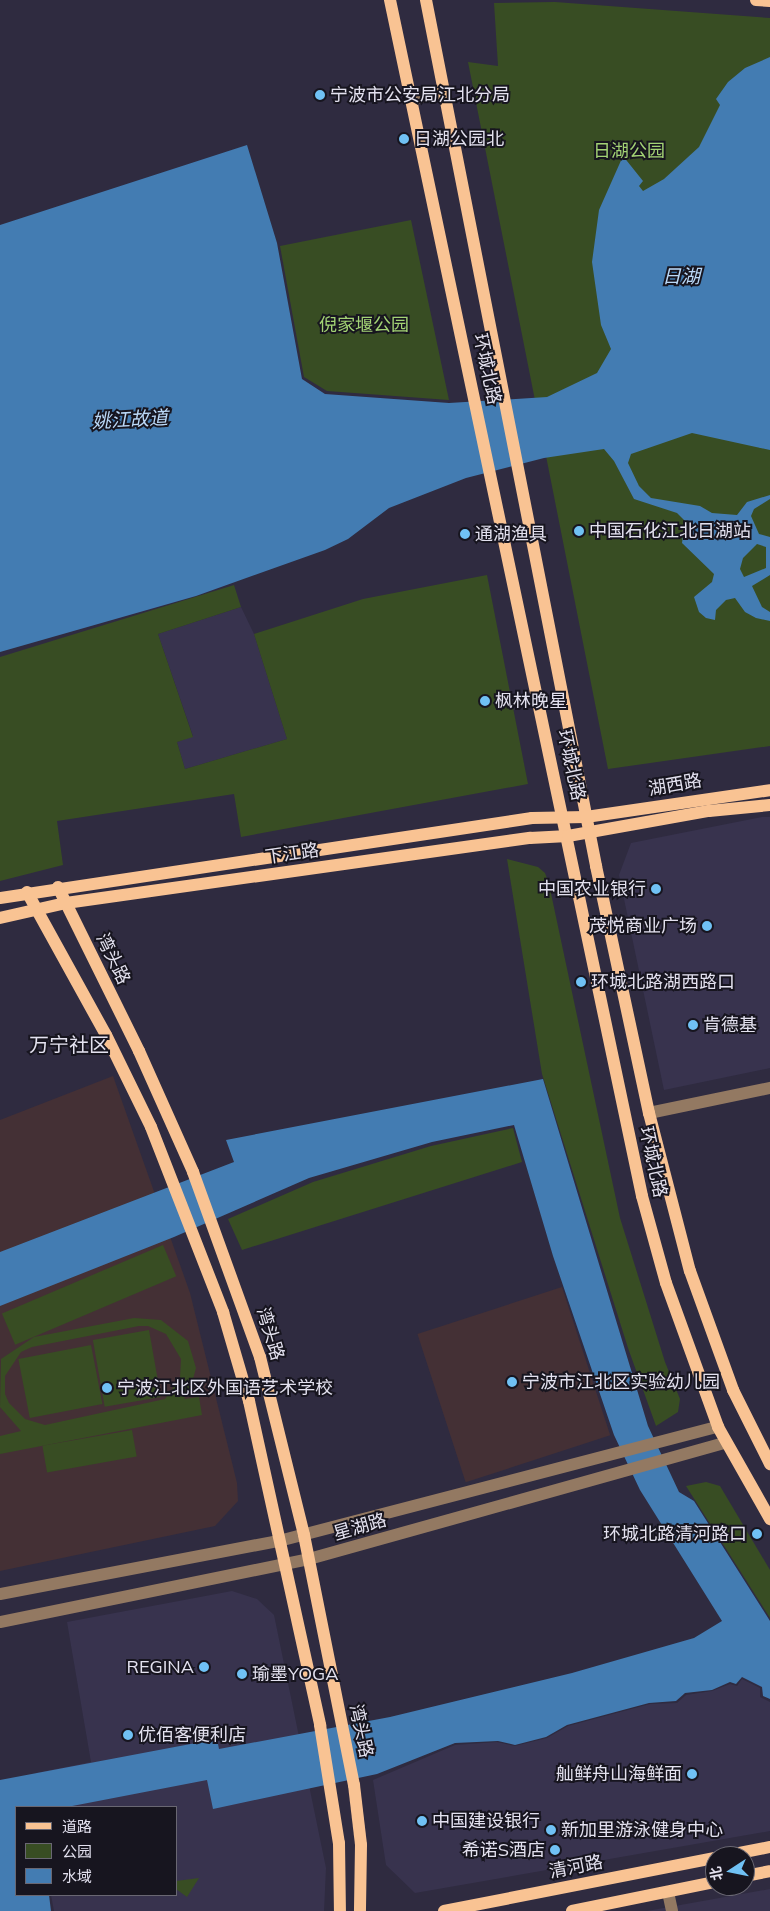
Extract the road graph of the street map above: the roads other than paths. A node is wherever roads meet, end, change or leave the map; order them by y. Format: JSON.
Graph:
{"nodes":[{"id":1,"x":390,"y":0,"type":"edge"},
{"id":2,"x":426,"y":0,"type":"edge"},
{"id":3,"x":756,"y":0,"type":"edge"},
{"id":4,"x":770,"y":1,"type":"edge"},
{"id":5,"x":443,"y":93,"type":"junction"},
{"id":6,"x":411,"y":99,"type":"junction"},
{"id":7,"x":770,"y":790,"type":"edge"},
{"id":8,"x":770,"y":804,"type":"edge"},
{"id":9,"x":586,"y":817,"type":"junction"},
{"id":10,"x":564,"y":819,"type":"junction"},
{"id":11,"x":590,"y":833,"type":"junction"},
{"id":12,"x":568,"y":836,"type":"junction"},
{"id":13,"x":145,"y":874,"type":"junction"},
{"id":14,"x":58,"y":887,"type":"junction"},
{"id":15,"x":27,"y":892,"type":"junction"},
{"id":16,"x":138,"y":893,"type":"junction"},
{"id":17,"x":0,"y":898,"type":"edge"},
{"id":18,"x":66,"y":903,"type":"junction"},
{"id":19,"x":37,"y":910,"type":"junction"},
{"id":20,"x":0,"y":918,"type":"edge"},
{"id":21,"x":770,"y":1088,"type":"edge"},
{"id":22,"x":649,"y":1113,"type":"junction"},
{"id":23,"x":718,"y":1427,"type":"junction"},
{"id":24,"x":724,"y":1443,"type":"junction"},
{"id":25,"x":770,"y":1464,"type":"edge"},
{"id":26,"x":770,"y":1520,"type":"edge"},
{"id":27,"x":304,"y":1535,"type":"junction"},
{"id":28,"x":279,"y":1541,"type":"junction"},
{"id":29,"x":309,"y":1559,"type":"junction"},
{"id":30,"x":284,"y":1565,"type":"junction"},
{"id":31,"x":0,"y":1594,"type":"edge"},
{"id":32,"x":0,"y":1622,"type":"edge"},
{"id":33,"x":770,"y":1847,"type":"edge"},
{"id":34,"x":755,"y":1850,"type":"edge"},
{"id":35,"x":705,"y":1860,"type":"edge"},
{"id":36,"x":770,"y":1871,"type":"edge"},
{"id":37,"x":755,"y":1874,"type":"edge"},
{"id":38,"x":705,"y":1884,"type":"edge"},
{"id":39,"x":668,"y":1892,"type":"junction"},
{"id":40,"x":340,"y":1911,"type":"edge"},
{"id":41,"x":360,"y":1911,"type":"edge"},
{"id":42,"x":444,"y":1911,"type":"edge"},
{"id":43,"x":572,"y":1911,"type":"edge"},
{"id":44,"x":672,"y":1911,"type":"edge"}],
"edges":[{"from":1,"to":6,"type":"main road","name":"环城北路"},
{"from":2,"to":5,"type":"main road","name":"环城北路"},
{"from":3,"to":4,"type":"main road"},
{"from":5,"to":6,"type":"street"},
{"from":5,"to":9,"type":"main road","name":"环城北路"},
{"from":6,"to":10,"type":"main road","name":"环城北路"},
{"from":7,"to":9,"type":"main road","name":"湖西路"},
{"from":8,"to":11,"type":"main road","name":"湖西路"},
{"from":9,"to":10,"type":"main road","name":"下江路"},
{"from":9,"to":11,"type":"main road","name":"环城北路"},
{"from":10,"to":12,"type":"main road","name":"环城北路"},
{"from":10,"to":13,"type":"main road","name":"下江路"},
{"from":11,"to":12,"type":"main road","name":"下江路"},
{"from":11,"to":22,"type":"main road","name":"环城北路"},
{"from":12,"to":16,"type":"main road","name":"下江路"},
{"from":12,"to":23,"type":"main road","name":"环城北路"},
{"from":13,"to":14,"type":"main road","name":"下江路"},
{"from":13,"to":16,"type":"street"},
{"from":14,"to":15,"type":"main road","name":"下江路"},
{"from":14,"to":18,"type":"main road","name":"湾头路"},
{"from":15,"to":17,"type":"main road","name":"下江路"},
{"from":15,"to":19,"type":"main road"},
{"from":16,"to":18,"type":"main road","name":"下江路"},
{"from":18,"to":19,"type":"main road","name":"下江路"},
{"from":18,"to":27,"type":"main road","name":"湾头路"},
{"from":19,"to":20,"type":"main road","name":"下江路"},
{"from":19,"to":28,"type":"main road"},
{"from":21,"to":22,"type":"street"},
{"from":22,"to":25,"type":"main road","name":"环城北路"},
{"from":23,"to":24,"type":"main road","name":"环城北路"},
{"from":23,"to":27,"type":"street","name":"星湖路"},
{"from":24,"to":26,"type":"main road","name":"环城北路"},
{"from":24,"to":29,"type":"street","name":"星湖路"},
{"from":27,"to":28,"type":"street","name":"星湖路"},
{"from":27,"to":29,"type":"main road","name":"湾头路"},
{"from":28,"to":30,"type":"main road"},
{"from":28,"to":31,"type":"street","name":"星湖路"},
{"from":29,"to":30,"type":"street","name":"星湖路"},
{"from":29,"to":41,"type":"main road","name":"湾头路"},
{"from":30,"to":32,"type":"street","name":"星湖路"},
{"from":30,"to":40,"type":"main road"},
{"from":33,"to":34,"type":"main road"},
{"from":35,"to":42,"type":"main road","name":"清河路"},
{"from":36,"to":37,"type":"main road"},
{"from":38,"to":39,"type":"main road"},
{"from":39,"to":43,"type":"main road"},
{"from":39,"to":44,"type":"street"}]}
